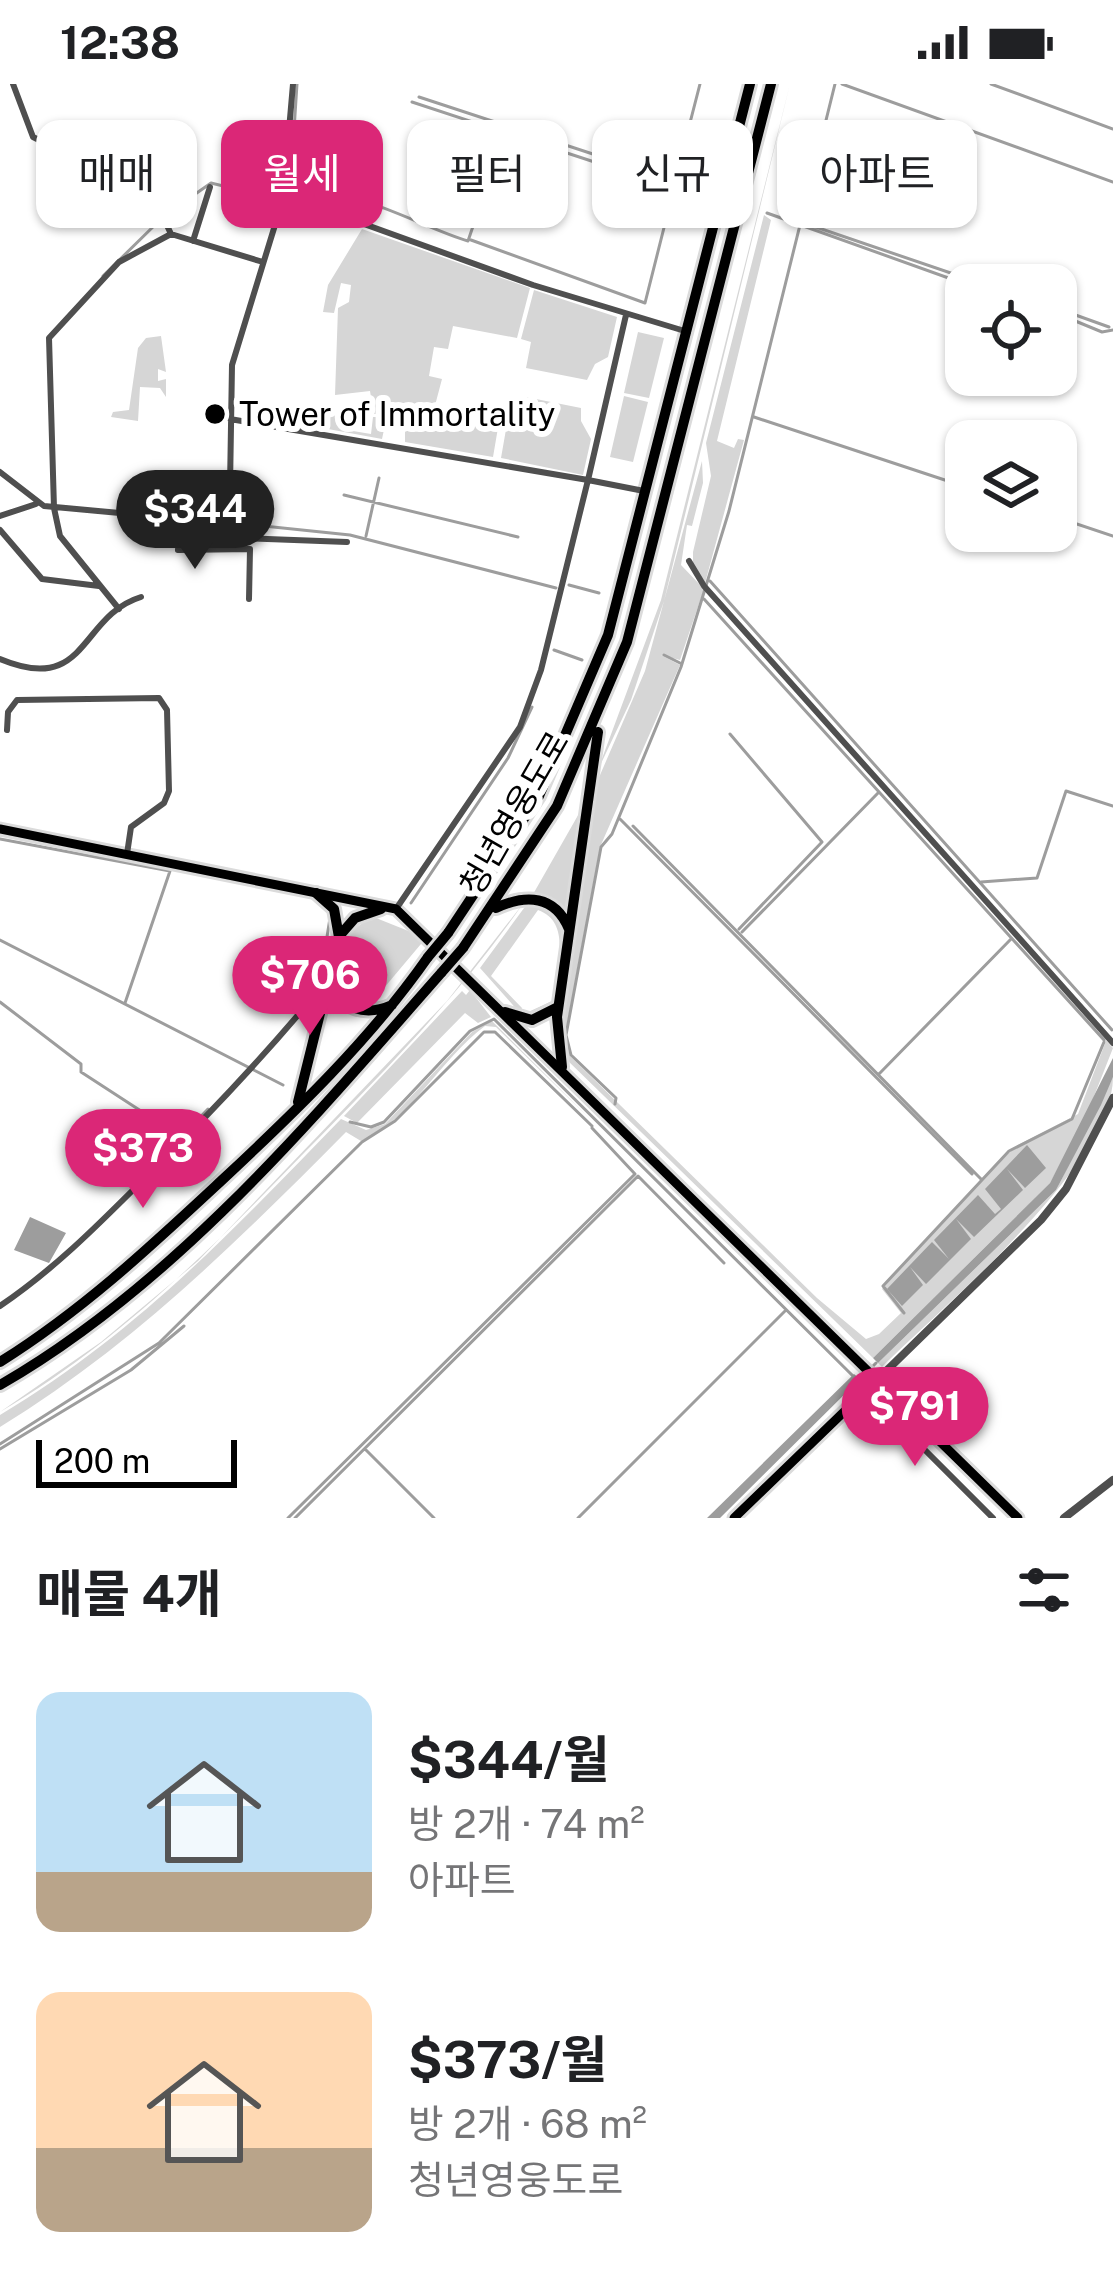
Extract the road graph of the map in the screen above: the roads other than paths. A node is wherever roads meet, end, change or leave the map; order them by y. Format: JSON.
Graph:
{"nodes":[{"id":1,"x":13,"y":84,"type":"edge"},
{"id":2,"x":292,"y":84,"type":"edge"},
{"id":3,"x":750,"y":84,"type":"edge"},
{"id":4,"x":771,"y":84,"type":"edge"},
{"id":5,"x":289,"y":120,"type":"edge"},
{"id":6,"x":210,"y":187,"type":"dead end"},
{"id":7,"x":274,"y":228,"type":"edge"},
{"id":8,"x":368,"y":228,"type":"edge"},
{"id":9,"x":171,"y":234,"type":"junction"},
{"id":10,"x":194,"y":241,"type":"junction"},
{"id":11,"x":263,"y":262,"type":"junction"},
{"id":12,"x":626,"y":316,"type":"junction"},
{"id":13,"x":688,"y":332,"type":"junction"},
{"id":14,"x":230,"y":419,"type":"junction"},
{"id":15,"x":0,"y":472,"type":"edge"},
{"id":16,"x":588,"y":480,"type":"junction"},
{"id":17,"x":647,"y":492,"type":"junction"},
{"id":18,"x":36,"y":504,"type":"junction"},
{"id":19,"x":54,"y":508,"type":"junction"},
{"id":20,"x":0,"y":516,"type":"edge"},
{"id":21,"x":228,"y":523,"type":"junction"},
{"id":22,"x":0,"y":530,"type":"edge"},
{"id":23,"x":166,"y":536,"type":"dead end"},
{"id":24,"x":178,"y":536,"type":"junction"},
{"id":25,"x":229,"y":537,"type":"junction"},
{"id":26,"x":347,"y":542,"type":"dead end"},
{"id":27,"x":229,"y":548,"type":"junction"},
{"id":28,"x":688,"y":561,"type":"dead end"},
{"id":29,"x":99,"y":586,"type":"junction"},
{"id":30,"x":141,"y":597,"type":"dead end"},
{"id":31,"x":249,"y":599,"type":"dead end"},
{"id":32,"x":119,"y":609,"type":"junction"},
{"id":33,"x":0,"y":659,"type":"edge"},
{"id":34,"x":610,"y":688,"type":"junction"},
{"id":35,"x":7,"y":730,"type":"dead end"},
{"id":36,"x":0,"y":829,"type":"edge"},
{"id":37,"x":127,"y":854,"type":"junction"},
{"id":38,"x":316,"y":893,"type":"junction"},
{"id":39,"x":381,"y":909,"type":"junction"},
{"id":40,"x":396,"y":909,"type":"junction"},
{"id":41,"x":490,"y":911,"type":"junction"},
{"id":42,"x":570,"y":932,"type":"junction"},
{"id":43,"x":339,"y":937,"type":"junction"},
{"id":44,"x":328,"y":979,"type":"junction"},
{"id":45,"x":561,"y":1001,"type":"junction"},
{"id":46,"x":395,"y":1004,"type":"junction"},
{"id":47,"x":505,"y":1012,"type":"junction"},
{"id":48,"x":1113,"y":1043,"type":"edge"},
{"id":49,"x":562,"y":1067,"type":"junction"},
{"id":50,"x":1113,"y":1098,"type":"edge"},
{"id":51,"x":291,"y":1115,"type":"junction"},
{"id":52,"x":0,"y":1306,"type":"edge"},
{"id":53,"x":0,"y":1362,"type":"edge"},
{"id":54,"x":877,"y":1376,"type":"junction"},
{"id":55,"x":0,"y":1385,"type":"edge"},
{"id":56,"x":866,"y":1391,"type":"junction"},
{"id":57,"x":1113,"y":1480,"type":"edge"},
{"id":58,"x":734,"y":1518,"type":"edge"},
{"id":59,"x":993,"y":1518,"type":"edge"},
{"id":60,"x":1018,"y":1518,"type":"edge"},
{"id":61,"x":1064,"y":1518,"type":"edge"}],
"edges":[{"from":1,"to":9,"type":"street"},
{"from":2,"to":5,"type":"street"},
{"from":3,"to":13,"type":"highway","name":"청년영웅도로"},
{"from":4,"to":34,"type":"highway","name":"청년영웅도로"},
{"from":6,"to":10,"type":"street"},
{"from":7,"to":11,"type":"street"},
{"from":8,"to":12,"type":"street"},
{"from":9,"to":10,"type":"street"},
{"from":9,"to":19,"type":"street"},
{"from":10,"to":11,"type":"street"},
{"from":11,"to":14,"type":"street"},
{"from":12,"to":13,"type":"street"},
{"from":12,"to":16,"type":"street"},
{"from":13,"to":17,"type":"highway","name":"청년영웅도로"},
{"from":14,"to":16,"type":"street"},
{"from":14,"to":21,"type":"street"},
{"from":15,"to":18,"type":"street"},
{"from":16,"to":17,"type":"street"},
{"from":16,"to":40,"type":"street"},
{"from":17,"to":46,"type":"highway","name":"청년영웅도로","bridge":true},
{"from":18,"to":19,"type":"street"},
{"from":18,"to":20,"type":"street"},
{"from":19,"to":21,"type":"street"},
{"from":19,"to":29,"type":"street"},
{"from":21,"to":25,"type":"street"},
{"from":22,"to":29,"type":"street"},
{"from":23,"to":24,"type":"street"},
{"from":24,"to":25,"type":"street"},
{"from":24,"to":27,"type":"street"},
{"from":25,"to":26,"type":"street"},
{"from":25,"to":27,"type":"street"},
{"from":27,"to":31,"type":"street"},
{"from":28,"to":48,"type":"street"},
{"from":29,"to":32,"type":"street"},
{"from":30,"to":32,"type":"street"},
{"from":32,"to":33,"type":"street"},
{"from":34,"to":41,"type":"highway","name":"청년영웅도로"},
{"from":34,"to":42,"type":"highway"},
{"from":35,"to":37,"type":"street"},
{"from":36,"to":37,"type":"main road"},
{"from":37,"to":38,"type":"main road"},
{"from":38,"to":39,"type":"main road"},
{"from":38,"to":43,"type":"highway"},
{"from":39,"to":40,"type":"main road"},
{"from":39,"to":43,"type":"highway"},
{"from":40,"to":47,"type":"main road"},
{"from":41,"to":42,"type":"highway"},
{"from":41,"to":55,"type":"highway","name":"청년영웅도로","bridge":true},
{"from":42,"to":45,"type":"highway"},
{"from":43,"to":44,"type":"highway"},
{"from":44,"to":46,"type":"highway"},
{"from":44,"to":51,"type":"highway"},
{"from":44,"to":52,"type":"street"},
{"from":45,"to":47,"type":"highway"},
{"from":45,"to":49,"type":"highway"},
{"from":46,"to":51,"type":"highway","name":"청년영웅도로"},
{"from":47,"to":49,"type":"main road"},
{"from":49,"to":54,"type":"main road"},
{"from":50,"to":54,"type":"street"},
{"from":51,"to":53,"type":"highway","name":"청년영웅도로"},
{"from":54,"to":56,"type":"main road"},
{"from":54,"to":60,"type":"main road"},
{"from":56,"to":58,"type":"main road"},
{"from":56,"to":59,"type":"street"},
{"from":57,"to":61,"type":"street"}]}
